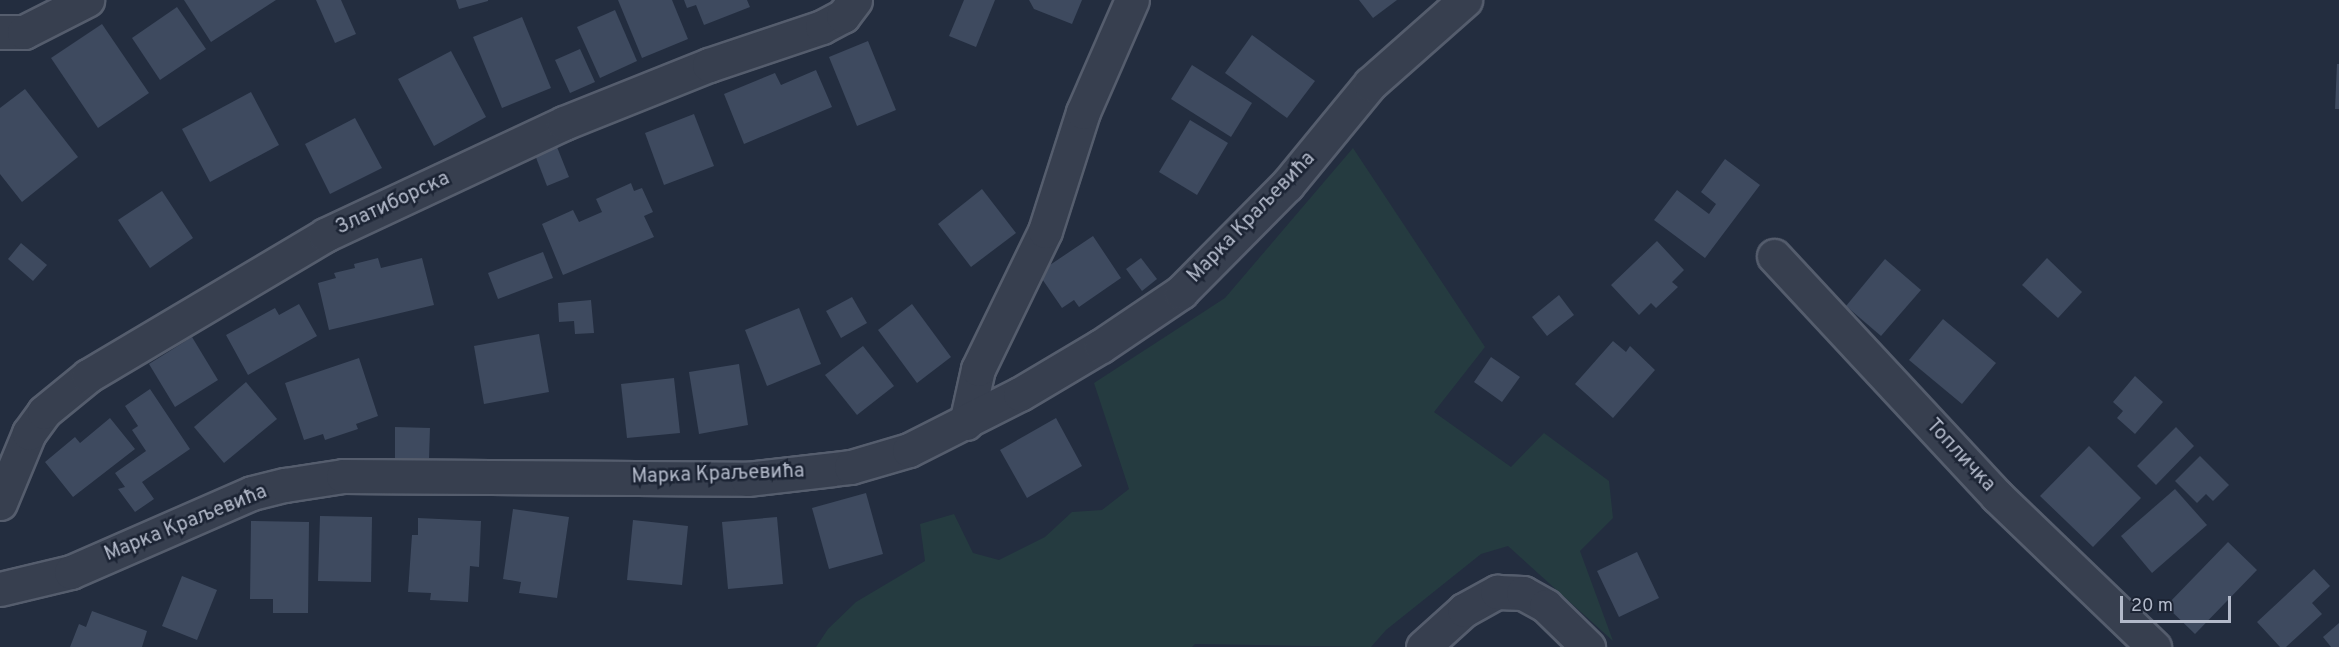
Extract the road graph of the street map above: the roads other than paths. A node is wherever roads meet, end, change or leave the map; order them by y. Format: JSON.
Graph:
{"nodes":[{"id":1,"x":87,"y":0,"type":"edge"},
{"id":2,"x":855,"y":0,"type":"edge"},
{"id":3,"x":1132,"y":0,"type":"edge"},
{"id":4,"x":1465,"y":0,"type":"edge"},
{"id":5,"x":0,"y":32,"type":"edge"},
{"id":6,"x":1774,"y":256,"type":"dead end"},
{"id":7,"x":966,"y":423,"type":"junction"},
{"id":8,"x":0,"y":503,"type":"edge"},
{"id":9,"x":0,"y":589,"type":"edge"},
{"id":10,"x":1423,"y":647,"type":"edge"},
{"id":11,"x":1588,"y":647,"type":"edge"},
{"id":12,"x":2154,"y":647,"type":"edge"}],
"edges":[{"from":1,"to":5,"type":"street"},
{"from":2,"to":8,"type":"street","name":"Златиборска"},
{"from":3,"to":7,"type":"street"},
{"from":4,"to":7,"type":"street","name":"Марка Краљевића"},
{"from":6,"to":12,"type":"street","name":"Топличка"},
{"from":7,"to":9,"type":"street","name":"Марка Краљевића"},
{"from":10,"to":11,"type":"street"}]}
